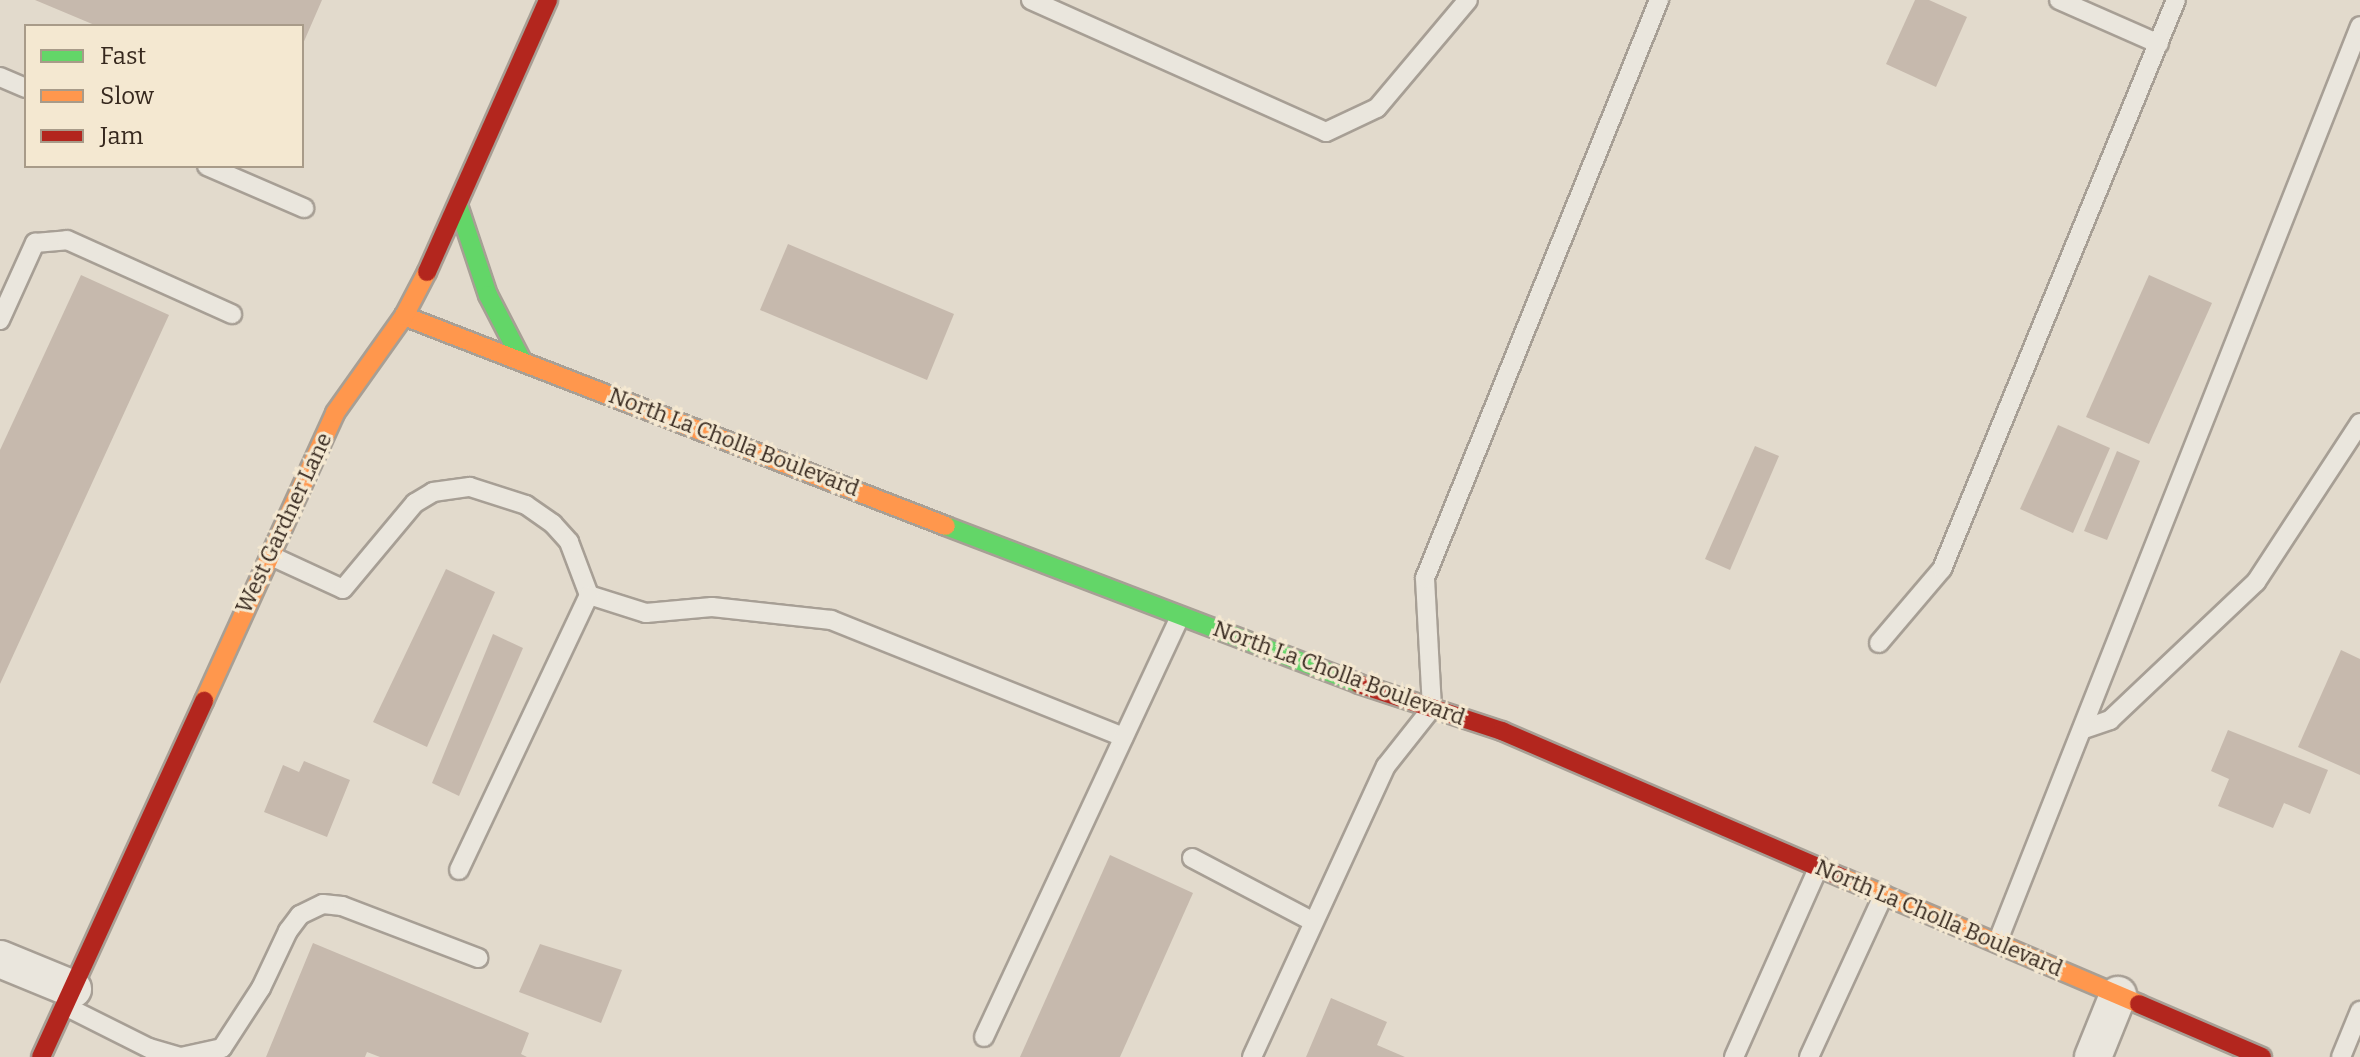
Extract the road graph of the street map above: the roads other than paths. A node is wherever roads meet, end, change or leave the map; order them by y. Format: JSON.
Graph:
{"nodes":[{"id":1,"x":548,"y":0,"type":"edge"},
{"id":2,"x":1031,"y":0,"type":"edge"},
{"id":3,"x":1468,"y":0,"type":"edge"},
{"id":4,"x":1659,"y":0,"type":"edge"},
{"id":5,"x":2059,"y":0,"type":"edge"},
{"id":6,"x":2176,"y":0,"type":"edge"},
{"id":7,"x":2360,"y":26,"type":"edge"},
{"id":8,"x":2159,"y":44,"type":"junction"},
{"id":9,"x":0,"y":77,"type":"edge"},
{"id":10,"x":24,"y":87,"type":"edge"},
{"id":11,"x":212,"y":168,"type":"edge"},
{"id":12,"x":458,"y":205,"type":"junction"},
{"id":13,"x":304,"y":208,"type":"dead end"},
{"id":14,"x":232,"y":314,"type":"dead end"},
{"id":15,"x":404,"y":316,"type":"junction"},
{"id":16,"x":0,"y":320,"type":"edge"},
{"id":17,"x":521,"y":359,"type":"junction"},
{"id":18,"x":2360,"y":423,"type":"edge"},
{"id":19,"x":269,"y":555,"type":"junction"},
{"id":20,"x":589,"y":595,"type":"junction"},
{"id":21,"x":1181,"y":615,"type":"junction"},
{"id":22,"x":1879,"y":643,"type":"dead end"},
{"id":23,"x":1432,"y":708,"type":"junction"},
{"id":24,"x":2084,"y":729,"type":"junction"},
{"id":25,"x":1124,"y":737,"type":"junction"},
{"id":26,"x":1192,"y":858,"type":"dead end"},
{"id":27,"x":1819,"y":866,"type":"junction"},
{"id":28,"x":459,"y":870,"type":"dead end"},
{"id":29,"x":1884,"y":894,"type":"junction"},
{"id":30,"x":1312,"y":921,"type":"junction"},
{"id":31,"x":1997,"y":943,"type":"junction"},
{"id":32,"x":478,"y":958,"type":"dead end"},
{"id":33,"x":0,"y":959,"type":"edge"},
{"id":34,"x":2118,"y":995,"type":"junction"},
{"id":35,"x":69,"y":997,"type":"junction"},
{"id":36,"x":2360,"y":1011,"type":"edge"},
{"id":37,"x":984,"y":1037,"type":"dead end"},
{"id":38,"x":41,"y":1057,"type":"edge"},
{"id":39,"x":1252,"y":1057,"type":"edge"},
{"id":40,"x":1734,"y":1057,"type":"edge"},
{"id":41,"x":1809,"y":1057,"type":"edge"},
{"id":42,"x":2093,"y":1057,"type":"edge"},
{"id":43,"x":2262,"y":1057,"type":"edge"},
{"id":44,"x":2341,"y":1057,"type":"edge"}],
"edges":[{"from":1,"to":12,"type":"street","name":"West Gardner Lane"},
{"from":2,"to":3,"type":"lane"},
{"from":4,"to":23,"type":"lane"},
{"from":5,"to":8,"type":"lane"},
{"from":6,"to":8,"type":"lane"},
{"from":7,"to":24,"type":"lane"},
{"from":8,"to":22,"type":"lane"},
{"from":9,"to":10,"type":"lane"},
{"from":11,"to":13,"type":"lane"},
{"from":12,"to":15,"type":"street","name":"West Gardner Lane"},
{"from":12,"to":17,"type":"street"},
{"from":14,"to":16,"type":"lane"},
{"from":15,"to":17,"type":"street","name":"North La Cholla Boulevard"},
{"from":15,"to":19,"type":"street","name":"West Gardner Lane"},
{"from":17,"to":21,"type":"street","name":"North La Cholla Boulevard"},
{"from":18,"to":24,"type":"lane"},
{"from":19,"to":20,"type":"lane"},
{"from":19,"to":35,"type":"street","name":"West Gardner Lane"},
{"from":20,"to":25,"type":"lane"},
{"from":20,"to":28,"type":"lane"},
{"from":21,"to":23,"type":"street","name":"North La Cholla Boulevard"},
{"from":21,"to":25,"type":"lane"},
{"from":23,"to":27,"type":"street","name":"North La Cholla Boulevard"},
{"from":23,"to":30,"type":"lane"},
{"from":24,"to":31,"type":"lane"},
{"from":25,"to":37,"type":"lane"},
{"from":26,"to":30,"type":"lane"},
{"from":27,"to":29,"type":"street","name":"North La Cholla Boulevard"},
{"from":27,"to":40,"type":"lane"},
{"from":29,"to":31,"type":"street","name":"North La Cholla Boulevard"},
{"from":29,"to":41,"type":"lane"},
{"from":30,"to":39,"type":"lane"},
{"from":31,"to":34,"type":"street","name":"North La Cholla Boulevard"},
{"from":32,"to":35,"type":"lane"},
{"from":33,"to":35,"type":"street"},
{"from":34,"to":42,"type":"street"},
{"from":34,"to":43,"type":"street","name":"North La Cholla Boulevard"},
{"from":35,"to":38,"type":"street","name":"West Gardner Lane"},
{"from":36,"to":44,"type":"lane"}]}
